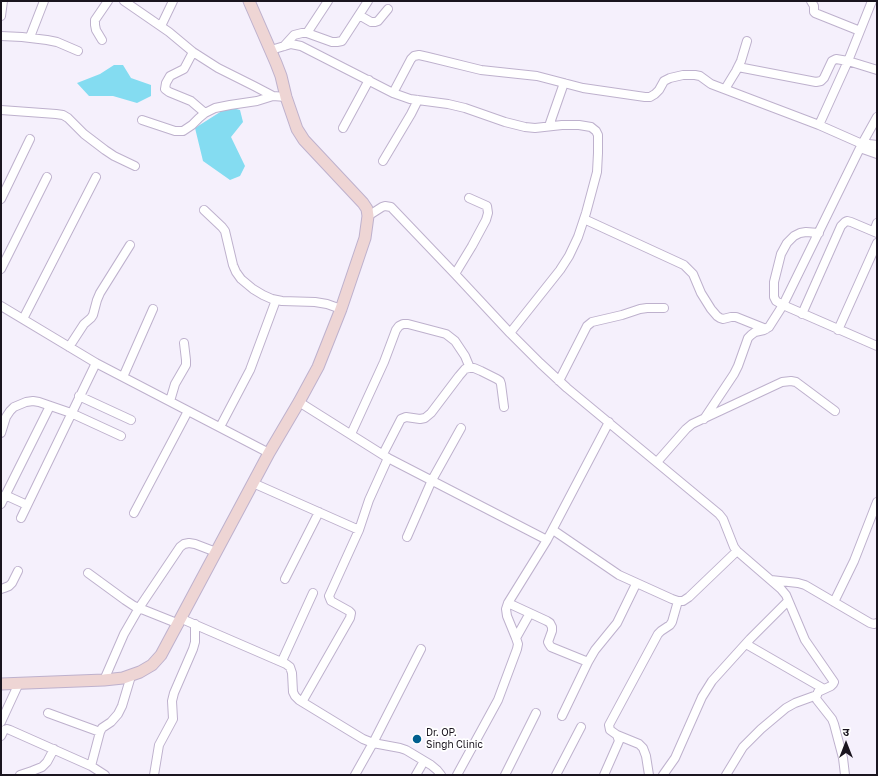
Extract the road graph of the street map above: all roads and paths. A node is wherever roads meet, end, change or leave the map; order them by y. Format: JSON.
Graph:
{"nodes":[{"id":1,"x":3,"y":1,"type":"edge"},
{"id":2,"x":44,"y":1,"type":"edge"},
{"id":3,"x":108,"y":1,"type":"edge"},
{"id":4,"x":124,"y":1,"type":"edge"},
{"id":5,"x":174,"y":1,"type":"edge"},
{"id":6,"x":249,"y":1,"type":"edge"},
{"id":7,"x":328,"y":1,"type":"edge"},
{"id":8,"x":368,"y":1,"type":"edge"},
{"id":9,"x":811,"y":1,"type":"edge"},
{"id":10,"x":871,"y":1,"type":"edge"},
{"id":11,"x":388,"y":9,"type":"dead end"},
{"id":12,"x":359,"y":15,"type":"junction"},
{"id":13,"x":1,"y":16,"type":"edge"},
{"id":14,"x":160,"y":26,"type":"junction"},
{"id":15,"x":860,"y":31,"type":"junction"},
{"id":16,"x":307,"y":33,"type":"junction"},
{"id":17,"x":1,"y":36,"type":"edge"},
{"id":18,"x":30,"y":37,"type":"junction"},
{"id":19,"x":102,"y":40,"type":"dead end"},
{"id":20,"x":747,"y":41,"type":"dead end"},
{"id":21,"x":283,"y":46,"type":"junction"},
{"id":22,"x":270,"y":50,"type":"junction"},
{"id":23,"x":78,"y":51,"type":"dead end"},
{"id":24,"x":193,"y":52,"type":"junction"},
{"id":25,"x":848,"y":61,"type":"junction"},
{"id":26,"x":738,"y":67,"type":"junction"},
{"id":27,"x":877,"y":70,"type":"edge"},
{"id":28,"x":369,"y":80,"type":"junction"},
{"id":29,"x":564,"y":83,"type":"junction"},
{"id":30,"x":725,"y":90,"type":"junction"},
{"id":31,"x":393,"y":93,"type":"junction"},
{"id":32,"x":273,"y":96,"type":"junction"},
{"id":33,"x":286,"y":97,"type":"junction"},
{"id":34,"x":418,"y":100,"type":"junction"},
{"id":35,"x":1,"y":110,"type":"edge"},
{"id":36,"x":205,"y":113,"type":"junction"},
{"id":37,"x":877,"y":117,"type":"edge"},
{"id":38,"x":142,"y":120,"type":"dead end"},
{"id":39,"x":819,"y":125,"type":"junction"},
{"id":40,"x":550,"y":126,"type":"junction"},
{"id":41,"x":342,"y":128,"type":"dead end"},
{"id":42,"x":30,"y":139,"type":"dead end"},
{"id":43,"x":862,"y":144,"type":"junction"},
{"id":44,"x":877,"y":145,"type":"edge"},
{"id":45,"x":877,"y":154,"type":"edge"},
{"id":46,"x":383,"y":161,"type":"dead end"},
{"id":47,"x":135,"y":166,"type":"dead end"},
{"id":48,"x":96,"y":177,"type":"dead end"},
{"id":49,"x":47,"y":178,"type":"dead end"},
{"id":50,"x":469,"y":198,"type":"dead end"},
{"id":51,"x":1,"y":199,"type":"edge"},
{"id":52,"x":204,"y":210,"type":"dead end"},
{"id":53,"x":368,"y":216,"type":"junction"},
{"id":54,"x":584,"y":219,"type":"junction"},
{"id":55,"x":876,"y":229,"type":"edge"},
{"id":56,"x":819,"y":233,"type":"junction"},
{"id":57,"x":877,"y":243,"type":"edge"},
{"id":58,"x":130,"y":245,"type":"dead end"},
{"id":59,"x":1,"y":269,"type":"edge"},
{"id":60,"x":455,"y":274,"type":"junction"},
{"id":61,"x":276,"y":300,"type":"junction"},
{"id":62,"x":783,"y":305,"type":"junction"},
{"id":63,"x":1,"y":306,"type":"edge"},
{"id":64,"x":664,"y":308,"type":"dead end"},
{"id":65,"x":153,"y":309,"type":"dead end"},
{"id":66,"x":341,"y":309,"type":"junction"},
{"id":67,"x":802,"y":314,"type":"junction"},
{"id":68,"x":22,"y":319,"type":"junction"},
{"id":69,"x":766,"y":329,"type":"junction"},
{"id":70,"x":838,"y":330,"type":"junction"},
{"id":71,"x":510,"y":333,"type":"junction"},
{"id":72,"x":184,"y":343,"type":"dead end"},
{"id":73,"x":877,"y":346,"type":"edge"},
{"id":74,"x":69,"y":347,"type":"junction"},
{"id":75,"x":96,"y":363,"type":"junction"},
{"id":76,"x":470,"y":368,"type":"junction"},
{"id":77,"x":124,"y":377,"type":"junction"},
{"id":78,"x":559,"y":381,"type":"junction"},
{"id":79,"x":79,"y":396,"type":"junction"},
{"id":80,"x":170,"y":401,"type":"junction"},
{"id":81,"x":299,"y":402,"type":"junction"},
{"id":82,"x":50,"y":406,"type":"junction"},
{"id":83,"x":504,"y":407,"type":"dead end"},
{"id":84,"x":188,"y":411,"type":"junction"},
{"id":85,"x":835,"y":411,"type":"dead end"},
{"id":86,"x":71,"y":413,"type":"junction"},
{"id":87,"x":704,"y":419,"type":"junction"},
{"id":88,"x":131,"y":420,"type":"dead end"},
{"id":89,"x":609,"y":422,"type":"junction"},
{"id":90,"x":220,"y":427,"type":"junction"},
{"id":91,"x":461,"y":428,"type":"dead end"},
{"id":92,"x":1,"y":433,"type":"edge"},
{"id":93,"x":352,"y":434,"type":"junction"},
{"id":94,"x":121,"y":436,"type":"dead end"},
{"id":95,"x":269,"y":453,"type":"junction"},
{"id":96,"x":386,"y":456,"type":"junction"},
{"id":97,"x":657,"y":462,"type":"junction"},
{"id":98,"x":432,"y":480,"type":"junction"},
{"id":99,"x":253,"y":482,"type":"junction"},
{"id":100,"x":5,"y":495,"type":"junction"},
{"id":101,"x":877,"y":502,"type":"edge"},
{"id":102,"x":1,"y":504,"type":"edge"},
{"id":103,"x":27,"y":505,"type":"junction"},
{"id":104,"x":319,"y":512,"type":"junction"},
{"id":105,"x":134,"y":513,"type":"dead end"},
{"id":106,"x":21,"y":518,"type":"dead end"},
{"id":107,"x":359,"y":530,"type":"junction"},
{"id":108,"x":553,"y":530,"type":"junction"},
{"id":109,"x":407,"y":537,"type":"dead end"},
{"id":110,"x":547,"y":540,"type":"junction"},
{"id":111,"x":737,"y":551,"type":"junction"},
{"id":112,"x":216,"y":552,"type":"junction"},
{"id":113,"x":18,"y":571,"type":"dead end"},
{"id":114,"x":88,"y":573,"type":"dead end"},
{"id":115,"x":285,"y":579,"type":"dead end"},
{"id":116,"x":770,"y":580,"type":"junction"},
{"id":117,"x":636,"y":584,"type":"junction"},
{"id":118,"x":1,"y":589,"type":"edge"},
{"id":119,"x":313,"y":593,"type":"dead end"},
{"id":120,"x":678,"y":601,"type":"junction"},
{"id":121,"x":788,"y":601,"type":"junction"},
{"id":122,"x":834,"y":602,"type":"junction"},
{"id":123,"x":508,"y":603,"type":"junction"},
{"id":124,"x":138,"y":608,"type":"junction"},
{"id":125,"x":530,"y":613,"type":"junction"},
{"id":126,"x":180,"y":622,"type":"junction"},
{"id":127,"x":877,"y":623,"type":"edge"},
{"id":128,"x":195,"y":624,"type":"junction"},
{"id":129,"x":516,"y":638,"type":"junction"},
{"id":130,"x":746,"y":644,"type":"junction"},
{"id":131,"x":421,"y":649,"type":"dead end"},
{"id":132,"x":282,"y":661,"type":"junction"},
{"id":133,"x":588,"y":662,"type":"junction"},
{"id":134,"x":131,"y":676,"type":"junction"},
{"id":135,"x":104,"y":680,"type":"junction"},
{"id":136,"x":19,"y":683,"type":"junction"},
{"id":137,"x":1,"y":684,"type":"edge"},
{"id":138,"x":824,"y":689,"type":"junction"},
{"id":139,"x":817,"y":695,"type":"junction"},
{"id":140,"x":302,"y":702,"type":"junction"},
{"id":141,"x":48,"y":713,"type":"dead end"},
{"id":142,"x":536,"y":713,"type":"dead end"},
{"id":143,"x":562,"y":716,"type":"dead end"},
{"id":144,"x":581,"y":727,"type":"dead end"},
{"id":145,"x":2,"y":729,"type":"edge"},
{"id":146,"x":100,"y":732,"type":"junction"},
{"id":147,"x":617,"y":735,"type":"junction"},
{"id":148,"x":373,"y":743,"type":"junction"},
{"id":149,"x":54,"y":749,"type":"junction"},
{"id":150,"x":424,"y":761,"type":"junction"},
{"id":151,"x":91,"y":766,"type":"junction"},
{"id":152,"x":20,"y":775,"type":"edge"},
{"id":153,"x":105,"y":775,"type":"edge"},
{"id":154,"x":154,"y":775,"type":"edge"},
{"id":155,"x":355,"y":775,"type":"edge"},
{"id":156,"x":416,"y":775,"type":"edge"},
{"id":157,"x":441,"y":775,"type":"edge"},
{"id":158,"x":457,"y":775,"type":"edge"},
{"id":159,"x":505,"y":775,"type":"edge"},
{"id":160,"x":556,"y":775,"type":"edge"},
{"id":161,"x":604,"y":775,"type":"edge"},
{"id":162,"x":649,"y":775,"type":"edge"},
{"id":163,"x":663,"y":775,"type":"edge"},
{"id":164,"x":726,"y":775,"type":"edge"},
{"id":165,"x":845,"y":775,"type":"edge"}],
"edges":[{"from":1,"to":13,"type":"street"},
{"from":2,"to":18,"type":"street"},
{"from":3,"to":19,"type":"street"},
{"from":4,"to":14,"type":"street"},
{"from":5,"to":14,"type":"street"},
{"from":6,"to":22,"type":"street"},
{"from":7,"to":16,"type":"street"},
{"from":8,"to":12,"type":"street"},
{"from":9,"to":15,"type":"street"},
{"from":10,"to":15,"type":"street"},
{"from":11,"to":12,"type":"street"},
{"from":12,"to":16,"type":"street"},
{"from":14,"to":24,"type":"street"},
{"from":15,"to":25,"type":"street"},
{"from":16,"to":21,"type":"street"},
{"from":17,"to":18,"type":"street"},
{"from":18,"to":23,"type":"street"},
{"from":20,"to":26,"type":"street"},
{"from":21,"to":22,"type":"street"},
{"from":21,"to":28,"type":"street"},
{"from":22,"to":33,"type":"street"},
{"from":24,"to":32,"type":"street"},
{"from":24,"to":36,"type":"street"},
{"from":25,"to":26,"type":"street"},
{"from":25,"to":27,"type":"street"},
{"from":25,"to":39,"type":"street"},
{"from":26,"to":30,"type":"street"},
{"from":28,"to":31,"type":"street"},
{"from":28,"to":41,"type":"street"},
{"from":29,"to":30,"type":"street"},
{"from":29,"to":31,"type":"street"},
{"from":29,"to":40,"type":"street"},
{"from":30,"to":39,"type":"street"},
{"from":31,"to":34,"type":"street"},
{"from":32,"to":33,"type":"street"},
{"from":32,"to":36,"type":"street"},
{"from":33,"to":53,"type":"street"},
{"from":34,"to":40,"type":"street"},
{"from":34,"to":46,"type":"street"},
{"from":35,"to":47,"type":"street"},
{"from":36,"to":38,"type":"street"},
{"from":37,"to":43,"type":"street"},
{"from":39,"to":43,"type":"street"},
{"from":40,"to":54,"type":"street"},
{"from":42,"to":51,"type":"street"},
{"from":43,"to":44,"type":"street"},
{"from":43,"to":45,"type":"street"},
{"from":43,"to":56,"type":"street"},
{"from":48,"to":68,"type":"street"},
{"from":49,"to":59,"type":"street"},
{"from":50,"to":60,"type":"street"},
{"from":52,"to":61,"type":"street"},
{"from":53,"to":60,"type":"street"},
{"from":53,"to":66,"type":"street"},
{"from":54,"to":69,"type":"street"},
{"from":54,"to":71,"type":"street"},
{"from":55,"to":67,"type":"street"},
{"from":56,"to":62,"type":"street"},
{"from":56,"to":62,"type":"street"},
{"from":57,"to":70,"type":"street"},
{"from":58,"to":74,"type":"street"},
{"from":60,"to":71,"type":"street"},
{"from":61,"to":66,"type":"street"},
{"from":61,"to":90,"type":"street"},
{"from":62,"to":67,"type":"street"},
{"from":62,"to":69,"type":"street"},
{"from":63,"to":68,"type":"street"},
{"from":64,"to":78,"type":"street"},
{"from":65,"to":77,"type":"street"},
{"from":66,"to":81,"type":"street"},
{"from":67,"to":70,"type":"street"},
{"from":68,"to":74,"type":"street"},
{"from":69,"to":87,"type":"street"},
{"from":70,"to":73,"type":"street"},
{"from":71,"to":78,"type":"street"},
{"from":72,"to":80,"type":"street"},
{"from":74,"to":75,"type":"street"},
{"from":75,"to":77,"type":"street"},
{"from":75,"to":79,"type":"street"},
{"from":76,"to":83,"type":"street"},
{"from":76,"to":93,"type":"street"},
{"from":76,"to":96,"type":"street"},
{"from":77,"to":80,"type":"street"},
{"from":78,"to":89,"type":"street"},
{"from":79,"to":86,"type":"street"},
{"from":79,"to":88,"type":"street"},
{"from":80,"to":84,"type":"street"},
{"from":81,"to":93,"type":"street"},
{"from":81,"to":95,"type":"street"},
{"from":82,"to":86,"type":"street"},
{"from":82,"to":92,"type":"street"},
{"from":82,"to":100,"type":"street"},
{"from":84,"to":90,"type":"street"},
{"from":84,"to":105,"type":"street"},
{"from":85,"to":87,"type":"street"},
{"from":86,"to":94,"type":"street"},
{"from":86,"to":103,"type":"street"},
{"from":87,"to":97,"type":"street"},
{"from":89,"to":97,"type":"street"},
{"from":89,"to":108,"type":"street"},
{"from":90,"to":95,"type":"street"},
{"from":91,"to":98,"type":"street"},
{"from":93,"to":96,"type":"street"},
{"from":95,"to":99,"type":"street"},
{"from":96,"to":98,"type":"street"},
{"from":96,"to":107,"type":"street"},
{"from":97,"to":111,"type":"street"},
{"from":98,"to":109,"type":"street"},
{"from":98,"to":110,"type":"street"},
{"from":99,"to":104,"type":"street"},
{"from":99,"to":112,"type":"street"},
{"from":100,"to":102,"type":"street"},
{"from":100,"to":103,"type":"street"},
{"from":101,"to":122,"type":"street"},
{"from":103,"to":106,"type":"street"},
{"from":104,"to":107,"type":"street"},
{"from":104,"to":115,"type":"street"},
{"from":107,"to":140,"type":"street"},
{"from":108,"to":110,"type":"street"},
{"from":108,"to":117,"type":"street"},
{"from":110,"to":123,"type":"street"},
{"from":111,"to":116,"type":"street"},
{"from":111,"to":120,"type":"street"},
{"from":112,"to":124,"type":"street"},
{"from":112,"to":126,"type":"street"},
{"from":113,"to":118,"type":"street"},
{"from":114,"to":124,"type":"street"},
{"from":116,"to":121,"type":"street"},
{"from":116,"to":122,"type":"street"},
{"from":117,"to":120,"type":"street"},
{"from":117,"to":133,"type":"street"},
{"from":119,"to":132,"type":"street"},
{"from":120,"to":147,"type":"street"},
{"from":121,"to":130,"type":"street"},
{"from":121,"to":138,"type":"street"},
{"from":122,"to":127,"type":"street"},
{"from":123,"to":125,"type":"street"},
{"from":123,"to":129,"type":"street"},
{"from":124,"to":126,"type":"street"},
{"from":124,"to":135,"type":"street"},
{"from":125,"to":129,"type":"street"},
{"from":125,"to":133,"type":"street"},
{"from":126,"to":128,"type":"street"},
{"from":126,"to":134,"type":"street"},
{"from":128,"to":132,"type":"street"},
{"from":128,"to":154,"type":"street"},
{"from":129,"to":158,"type":"street"},
{"from":130,"to":138,"type":"street"},
{"from":130,"to":163,"type":"street"},
{"from":131,"to":148,"type":"street"},
{"from":132,"to":140,"type":"street"},
{"from":133,"to":143,"type":"street"},
{"from":134,"to":135,"type":"street"},
{"from":134,"to":146,"type":"street"},
{"from":135,"to":136,"type":"street"},
{"from":136,"to":137,"type":"street"},
{"from":136,"to":145,"type":"street"},
{"from":138,"to":139,"type":"street"},
{"from":139,"to":164,"type":"street"},
{"from":139,"to":165,"type":"street"},
{"from":140,"to":148,"type":"street"},
{"from":141,"to":146,"type":"street"},
{"from":142,"to":159,"type":"street"},
{"from":144,"to":160,"type":"street"},
{"from":145,"to":149,"type":"street"},
{"from":146,"to":151,"type":"street"},
{"from":147,"to":161,"type":"street"},
{"from":147,"to":162,"type":"street"},
{"from":148,"to":150,"type":"street"},
{"from":148,"to":155,"type":"street"},
{"from":149,"to":151,"type":"street"},
{"from":149,"to":152,"type":"street"},
{"from":150,"to":156,"type":"street"},
{"from":150,"to":157,"type":"street"},
{"from":151,"to":153,"type":"street"}]}
